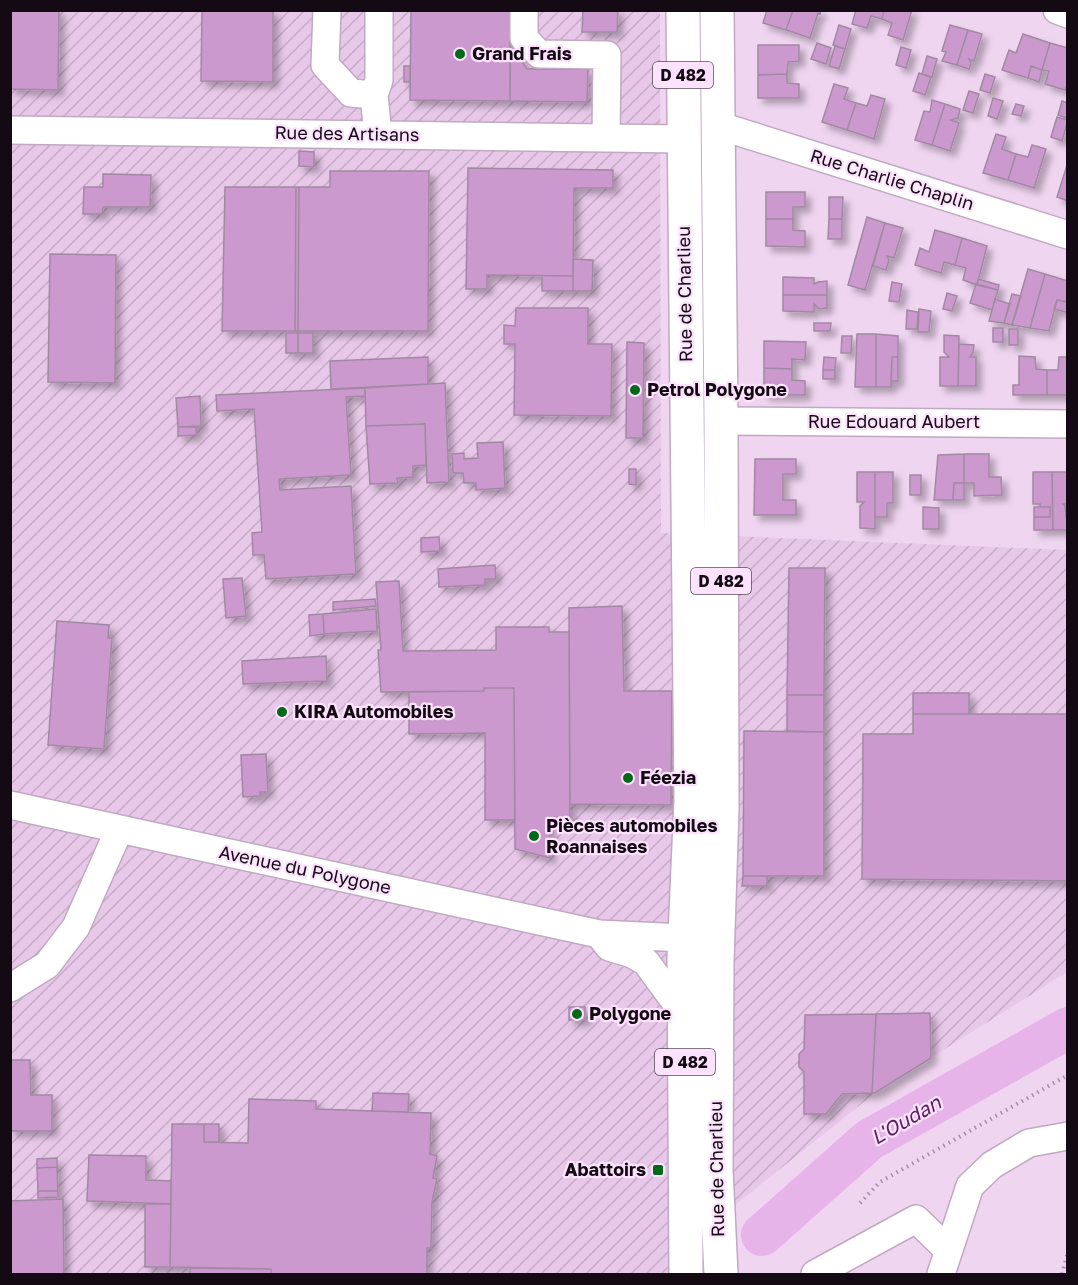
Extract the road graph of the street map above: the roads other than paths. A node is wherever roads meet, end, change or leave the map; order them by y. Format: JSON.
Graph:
{"nodes":[{"id":1,"x":327,"y":10,"type":"edge"},
{"id":2,"x":380,"y":10,"type":"edge"},
{"id":3,"x":524,"y":10,"type":"edge"},
{"id":4,"x":683,"y":10,"type":"edge"},
{"id":5,"x":717,"y":10,"type":"edge"},
{"id":6,"x":1057,"y":10,"type":"edge"},
{"id":7,"x":1068,"y":14,"type":"edge"},
{"id":8,"x":374,"y":95,"type":"junction"},
{"id":9,"x":717,"y":125,"type":"junction"},
{"id":10,"x":10,"y":130,"type":"edge"},
{"id":11,"x":378,"y":135,"type":"junction"},
{"id":12,"x":606,"y":138,"type":"junction"},
{"id":13,"x":684,"y":139,"type":"junction"},
{"id":14,"x":1068,"y":235,"type":"edge"},
{"id":15,"x":721,"y":421,"type":"junction"},
{"id":16,"x":1068,"y":424,"type":"edge"},
{"id":17,"x":10,"y":806,"type":"edge"},
{"id":18,"x":119,"y":830,"type":"junction"},
{"id":19,"x":718,"y":919,"type":"junction"},
{"id":20,"x":599,"y":934,"type":"junction"},
{"id":21,"x":684,"y":938,"type":"junction"},
{"id":22,"x":717,"y":972,"type":"junction"},
{"id":23,"x":10,"y":988,"type":"edge"},
{"id":24,"x":684,"y":1014,"type":"junction"},
{"id":25,"x":1068,"y":1136,"type":"edge"},
{"id":26,"x":944,"y":1262,"type":"edge"},
{"id":27,"x":686,"y":1275,"type":"edge"},
{"id":28,"x":721,"y":1275,"type":"edge"},
{"id":29,"x":815,"y":1275,"type":"edge"}],
"edges":[{"from":1,"to":8,"type":"street"},
{"from":2,"to":8,"type":"street"},
{"from":3,"to":12,"type":"street"},
{"from":4,"to":13,"type":"main road","name":"Rue de Charlieu","number":"D 482"},
{"from":5,"to":9,"type":"main road","name":"Rue de Charlieu","number":"D 482"},
{"from":6,"to":7,"type":"street"},
{"from":8,"to":11,"type":"street"},
{"from":9,"to":14,"type":"street","name":"Rue Charlie Chaplin"},
{"from":9,"to":15,"type":"main road","name":"Rue de Charlieu","number":"D 482"},
{"from":10,"to":11,"type":"street","name":"Rue des Artisans"},
{"from":11,"to":12,"type":"street","name":"Rue des Artisans"},
{"from":12,"to":13,"type":"street","name":"Rue des Artisans"},
{"from":13,"to":21,"type":"main road","name":"Rue de Charlieu","number":"D 482"},
{"from":15,"to":16,"type":"street","name":"Rue Edouard Aubert"},
{"from":15,"to":19,"type":"main road","name":"Rue de Charlieu","number":"D 482"},
{"from":17,"to":18,"type":"street","name":"Avenue du Polygone"},
{"from":18,"to":20,"type":"street","name":"Avenue du Polygone"},
{"from":18,"to":23,"type":"street"},
{"from":19,"to":21,"type":"street"},
{"from":19,"to":22,"type":"main road","name":"Rue de Charlieu","number":"D 482"},
{"from":20,"to":21,"type":"street","name":"Avenue du Polygone"},
{"from":20,"to":24,"type":"street","name":"Avenue du Polygone"},
{"from":21,"to":22,"type":"street"},
{"from":21,"to":24,"type":"main road","name":"Rue de Charlieu","number":"D 482"},
{"from":22,"to":28,"type":"main road","name":"Rue de Charlieu","number":"D 482"},
{"from":24,"to":27,"type":"main road","name":"Rue de Charlieu","number":"D 482"},
{"from":25,"to":26,"type":"street"},
{"from":26,"to":29,"type":"street"}]}
